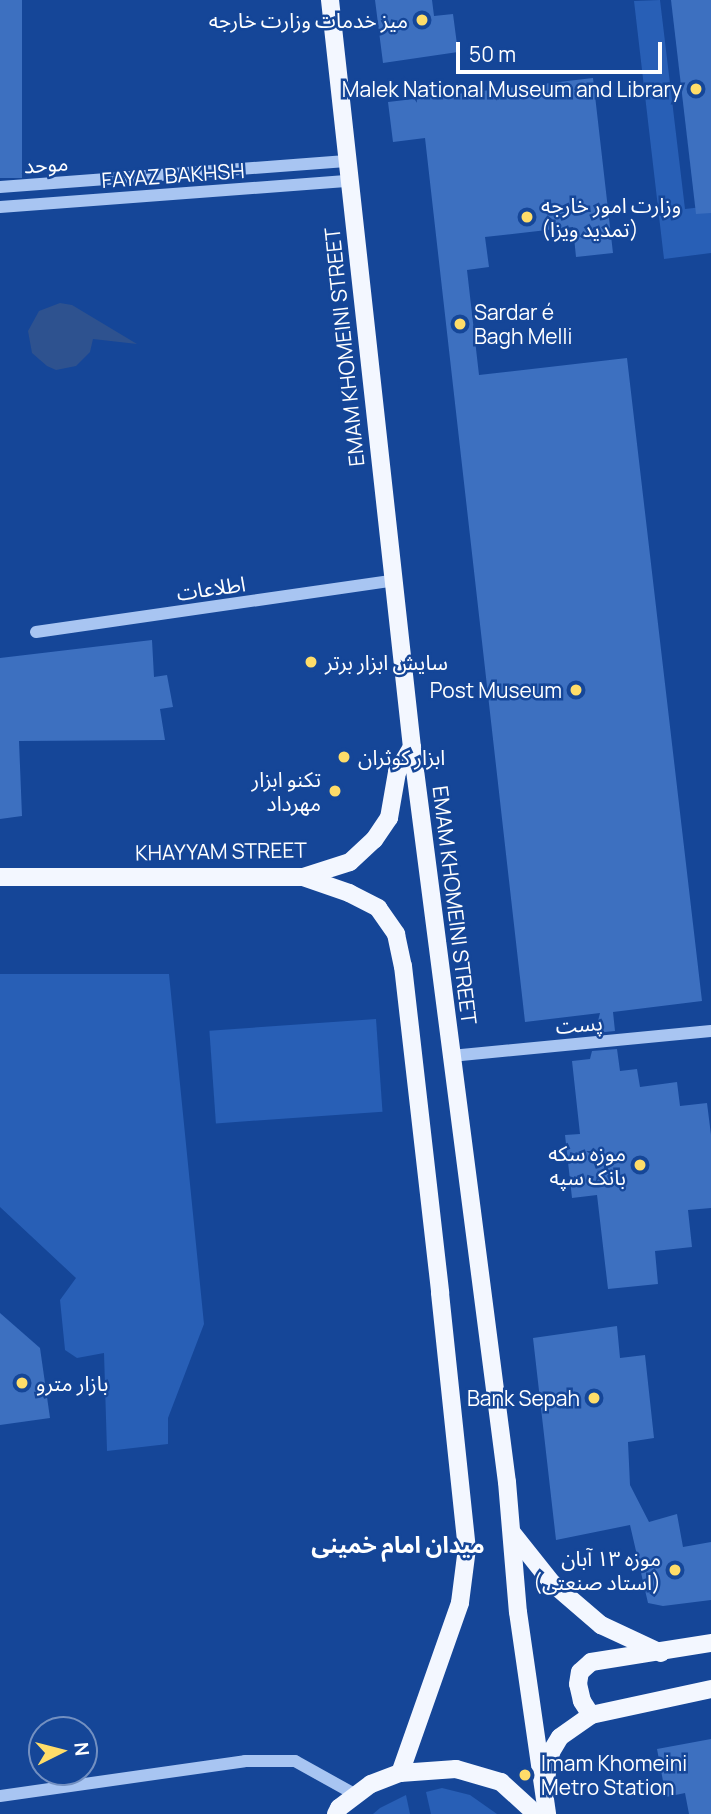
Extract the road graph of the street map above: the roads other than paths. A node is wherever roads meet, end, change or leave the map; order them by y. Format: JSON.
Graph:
{"nodes":[{"id":1,"x":330,"y":0,"type":"edge"},
{"id":2,"x":346,"y":161,"type":"junction"},
{"id":3,"x":349,"y":181,"type":"junction"},
{"id":4,"x":0,"y":187,"type":"edge"},
{"id":5,"x":0,"y":207,"type":"edge"},
{"id":6,"x":392,"y":581,"type":"junction"},
{"id":7,"x":36,"y":632,"type":"dead end"},
{"id":8,"x":412,"y":747,"type":"junction"},
{"id":9,"x":0,"y":877,"type":"edge"},
{"id":10,"x":303,"y":877,"type":"junction"},
{"id":11,"x":711,"y":1031,"type":"edge"},
{"id":12,"x":451,"y":1056,"type":"junction"},
{"id":13,"x":513,"y":1534,"type":"junction"},
{"id":14,"x":711,"y":1643,"type":"edge"},
{"id":15,"x":661,"y":1653,"type":"junction"},
{"id":16,"x":711,"y":1689,"type":"edge"},
{"id":17,"x":592,"y":1715,"type":"junction"},
{"id":18,"x":400,"y":1773,"type":"junction"},
{"id":19,"x":543,"y":1788,"type":"junction"},
{"id":20,"x":356,"y":1795,"type":"junction"},
{"id":21,"x":0,"y":1796,"type":"edge"},
{"id":22,"x":336,"y":1814,"type":"edge"},
{"id":23,"x":536,"y":1814,"type":"edge"},
{"id":24,"x":547,"y":1814,"type":"edge"}],
"edges":[{"from":1,"to":2,"type":"main road","name":"EMAM KHOMEINI STREET"},
{"from":2,"to":3,"type":"main road","name":"EMAM KHOMEINI STREET"},
{"from":2,"to":4,"type":"street","name":"موحد"},
{"from":3,"to":5,"type":"street","name":"FAYAZ BAKHSH"},
{"from":3,"to":6,"type":"main road","name":"EMAM KHOMEINI STREET"},
{"from":6,"to":7,"type":"street","name":"اطلاعات"},
{"from":6,"to":8,"type":"main road","name":"EMAM KHOMEINI STREET"},
{"from":8,"to":10,"type":"main road","name":"KHAYYAM STREET"},
{"from":8,"to":12,"type":"main road","name":"EMAM KHOMEINI STREET"},
{"from":9,"to":10,"type":"main road","name":"KHAYYAM STREET"},
{"from":10,"to":18,"type":"main road"},
{"from":11,"to":12,"type":"street","name":"پست"},
{"from":12,"to":13,"type":"main road","name":"EMAM KHOMEINI STREET"},
{"from":13,"to":15,"type":"main road"},
{"from":13,"to":19,"type":"main road","name":"EMAM KHOMEINI STREET"},
{"from":14,"to":15,"type":"main road"},
{"from":15,"to":17,"type":"main road"},
{"from":16,"to":17,"type":"main road"},
{"from":17,"to":19,"type":"main road"},
{"from":18,"to":20,"type":"main road"},
{"from":18,"to":23,"type":"main road"},
{"from":19,"to":24,"type":"main road","name":"EMAM KHOMEINI STREET"},
{"from":20,"to":21,"type":"street"},
{"from":20,"to":22,"type":"main road"}]}
